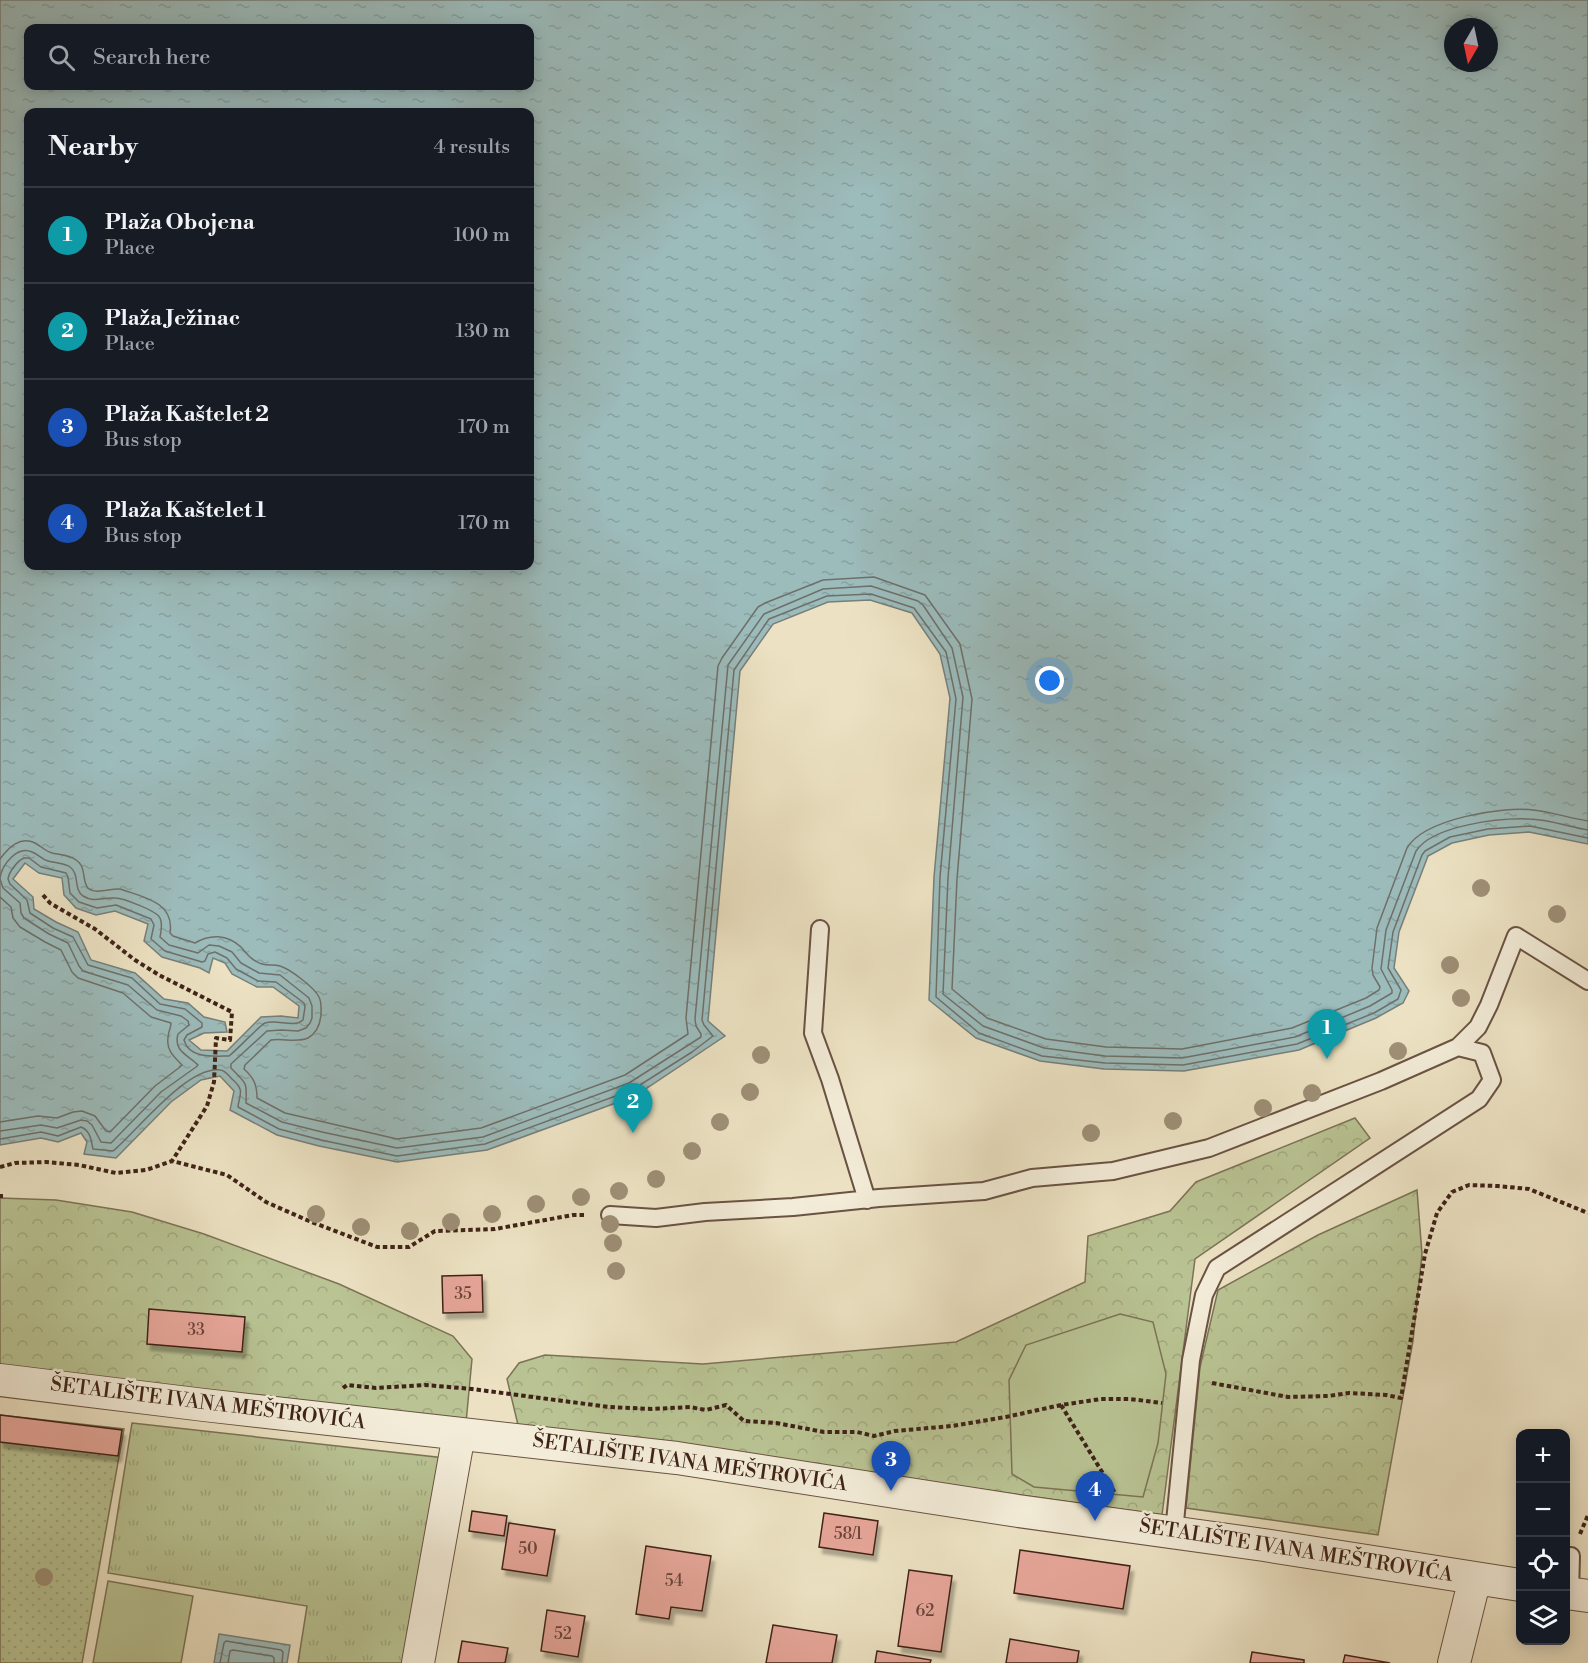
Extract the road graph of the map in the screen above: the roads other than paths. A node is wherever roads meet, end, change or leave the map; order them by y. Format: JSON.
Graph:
{"nodes":[{"id":1,"x":820,"y":929,"type":"dead end"},
{"id":2,"x":1588,"y":981,"type":"edge"},
{"id":3,"x":1458,"y":1047,"type":"junction"},
{"id":4,"x":867,"y":1200,"type":"junction"},
{"id":5,"x":610,"y":1215,"type":"road end"},
{"id":6,"x":0,"y":1380,"type":"edge"},
{"id":7,"x":459,"y":1434,"type":"junction"},
{"id":8,"x":1174,"y":1532,"type":"junction"},
{"id":9,"x":1571,"y":1556,"type":"dead end"},
{"id":10,"x":1474,"y":1578,"type":"junction"},
{"id":11,"x":1516,"y":1584,"type":"edge"},
{"id":12,"x":1574,"y":1594,"type":"edge"},
{"id":13,"x":418,"y":1663,"type":"edge"},
{"id":14,"x":1454,"y":1663,"type":"edge"}],
"edges":[{"from":1,"to":4,"type":"lane"},
{"from":2,"to":3,"type":"lane"},
{"from":3,"to":4,"type":"lane"},
{"from":3,"to":8,"type":"lane"},
{"from":4,"to":5,"type":"lane"},
{"from":6,"to":7,"type":"street","name":"ŠETALIŠTE IVANA MEŠTROVIĆA"},
{"from":7,"to":8,"type":"street","name":"ŠETALIŠTE IVANA MEŠTROVIĆA"},
{"from":7,"to":13,"type":"street"},
{"from":8,"to":10,"type":"street","name":"ŠETALIŠTE IVANA MEŠTROVIĆA"},
{"from":9,"to":12,"type":"lane"},
{"from":10,"to":11,"type":"street","name":"ŠETALIŠTE IVANA MEŠTROVIĆA"},
{"from":10,"to":14,"type":"street"}]}
